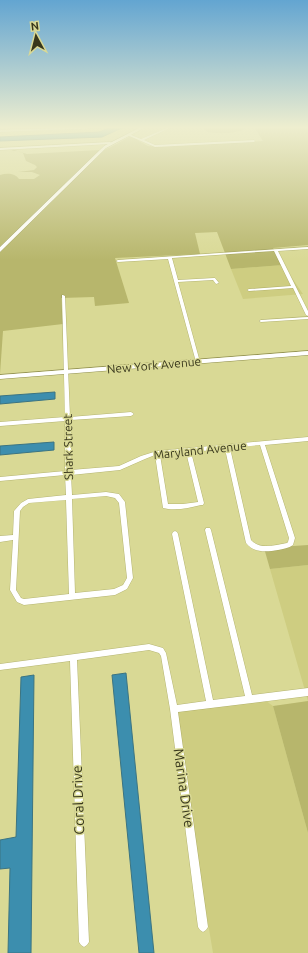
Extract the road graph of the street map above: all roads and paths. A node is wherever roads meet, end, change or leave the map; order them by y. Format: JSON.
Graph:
{"nodes":[{"id":1,"x":81,"y":171,"type":"edge"},
{"id":2,"x":308,"y":248,"type":"edge"},
{"id":3,"x":0,"y":250,"type":"edge"},
{"id":4,"x":276,"y":251,"type":"junction"},
{"id":5,"x":170,"y":258,"type":"junction"},
{"id":6,"x":118,"y":261,"type":"dead end"},
{"id":7,"x":176,"y":281,"type":"junction"},
{"id":8,"x":217,"y":283,"type":"dead end"},
{"id":9,"x":294,"y":287,"type":"junction"},
{"id":10,"x":249,"y":290,"type":"dead end"},
{"id":11,"x":63,"y":296,"type":"dead end"},
{"id":12,"x":308,"y":315,"type":"edge"},
{"id":13,"x":308,"y":318,"type":"edge"},
{"id":14,"x":261,"y":321,"type":"dead end"},
{"id":15,"x":308,"y":353,"type":"edge"},
{"id":16,"x":198,"y":362,"type":"junction"},
{"id":17,"x":66,"y":372,"type":"junction"},
{"id":18,"x":0,"y":378,"type":"edge"},
{"id":19,"x":130,"y":414,"type":"dead end"},
{"id":20,"x":68,"y":419,"type":"junction"},
{"id":21,"x":0,"y":424,"type":"edge"},
{"id":22,"x":308,"y":440,"type":"edge"},
{"id":23,"x":262,"y":444,"type":"junction"},
{"id":24,"x":227,"y":447,"type":"junction"},
{"id":25,"x":188,"y":450,"type":"junction"},
{"id":26,"x":157,"y":453,"type":"junction"},
{"id":27,"x":68,"y":472,"type":"junction"},
{"id":28,"x":0,"y":479,"type":"edge"},
{"id":29,"x":69,"y":497,"type":"junction"},
{"id":30,"x":208,"y":530,"type":"dead end"},
{"id":31,"x":175,"y":534,"type":"dead end"},
{"id":32,"x":15,"y":537,"type":"junction"},
{"id":33,"x":0,"y":539,"type":"edge"},
{"id":34,"x":72,"y":597,"type":"junction"},
{"id":35,"x":73,"y":658,"type":"junction"},
{"id":36,"x":0,"y":667,"type":"edge"},
{"id":37,"x":308,"y":692,"type":"edge"},
{"id":38,"x":250,"y":700,"type":"junction"},
{"id":39,"x":210,"y":705,"type":"junction"},
{"id":40,"x":174,"y":709,"type":"junction"},
{"id":41,"x":203,"y":927,"type":"dead end"},
{"id":42,"x":84,"y":942,"type":"dead end"}],
"edges":[{"from":1,"to":3,"type":"street"},
{"from":2,"to":4,"type":"street"},
{"from":4,"to":5,"type":"street"},
{"from":4,"to":9,"type":"street"},
{"from":5,"to":6,"type":"street"},
{"from":5,"to":7,"type":"street"},
{"from":7,"to":8,"type":"street"},
{"from":7,"to":16,"type":"street"},
{"from":9,"to":10,"type":"street"},
{"from":9,"to":12,"type":"street"},
{"from":11,"to":17,"type":"street","name":"Shark Street"},
{"from":13,"to":14,"type":"street"},
{"from":15,"to":16,"type":"street","name":"New York Avenue"},
{"from":16,"to":17,"type":"street","name":"New York Avenue"},
{"from":17,"to":18,"type":"street","name":"New York Avenue"},
{"from":17,"to":20,"type":"street","name":"Shark Street"},
{"from":19,"to":20,"type":"street"},
{"from":20,"to":21,"type":"street"},
{"from":20,"to":27,"type":"street","name":"Shark Street"},
{"from":22,"to":23,"type":"street","name":"Maryland Avenue"},
{"from":23,"to":24,"type":"street","name":"Maryland Avenue"},
{"from":23,"to":24,"type":"street"},
{"from":24,"to":25,"type":"street","name":"Maryland Avenue"},
{"from":25,"to":26,"type":"street","name":"Maryland Avenue"},
{"from":25,"to":26,"type":"street"},
{"from":26,"to":27,"type":"street","name":"Maryland Avenue"},
{"from":27,"to":28,"type":"street","name":"Maryland Avenue"},
{"from":27,"to":29,"type":"street","name":"Shark Street"},
{"from":29,"to":32,"type":"street"},
{"from":29,"to":34,"type":"street","name":"Shark Street"},
{"from":29,"to":34,"type":"street"},
{"from":30,"to":38,"type":"street"},
{"from":31,"to":39,"type":"street"},
{"from":32,"to":33,"type":"street"},
{"from":32,"to":34,"type":"street"},
{"from":35,"to":36,"type":"street"},
{"from":35,"to":40,"type":"street","name":"Marina Drive"},
{"from":35,"to":42,"type":"street","name":"Coral Drive"},
{"from":37,"to":38,"type":"street"},
{"from":38,"to":39,"type":"street"},
{"from":39,"to":40,"type":"street"},
{"from":40,"to":41,"type":"street","name":"Marina Drive"}]}
